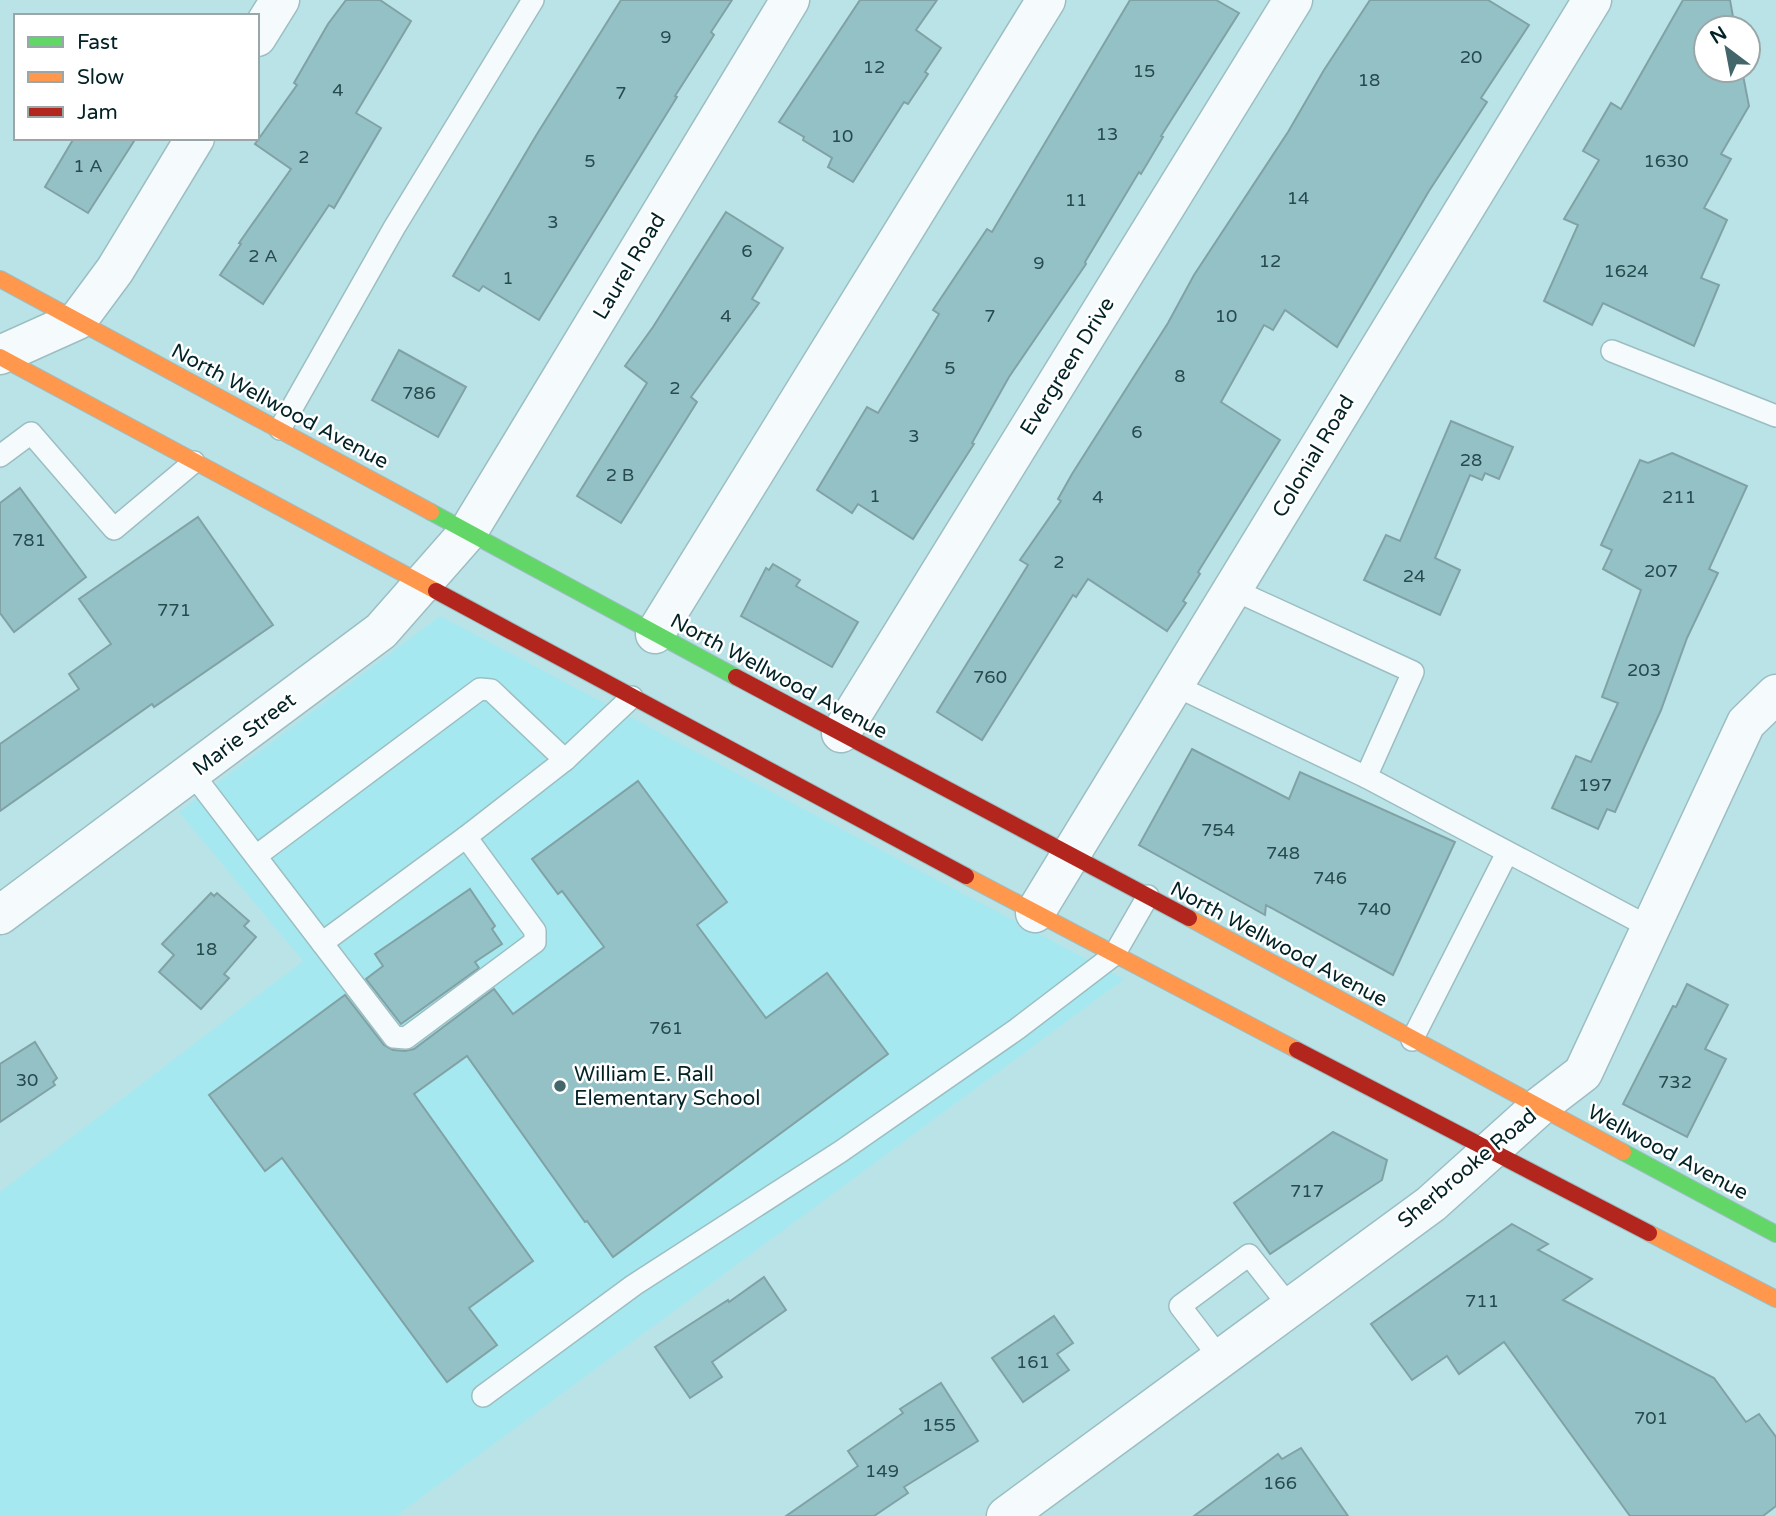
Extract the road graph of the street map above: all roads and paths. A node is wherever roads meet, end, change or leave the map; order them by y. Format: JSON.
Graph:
{"nodes":[{"id":1,"x":280,"y":0,"type":"edge"},
{"id":2,"x":533,"y":0,"type":"edge"},
{"id":3,"x":790,"y":0,"type":"edge"},
{"id":4,"x":1046,"y":0,"type":"edge"},
{"id":5,"x":1293,"y":0,"type":"edge"},
{"id":6,"x":1592,"y":0,"type":"edge"},
{"id":7,"x":259,"y":34,"type":"edge"},
{"id":8,"x":194,"y":140,"type":"edge"},
{"id":9,"x":0,"y":279,"type":"edge"},
{"id":10,"x":78,"y":320,"type":"junction"},
{"id":11,"x":1612,"y":351,"type":"dead end"},
{"id":12,"x":0,"y":356,"type":"edge"},
{"id":13,"x":1776,"y":416,"type":"edge"},
{"id":14,"x":279,"y":429,"type":"junction"},
{"id":15,"x":0,"y":456,"type":"edge"},
{"id":16,"x":194,"y":462,"type":"junction"},
{"id":17,"x":468,"y":532,"type":"junction"},
{"id":18,"x":422,"y":585,"type":"junction"},
{"id":19,"x":1232,"y":589,"type":"junction"},
{"id":20,"x":655,"y":634,"type":"junction"},
{"id":21,"x":1174,"y":685,"type":"junction"},
{"id":22,"x":1776,"y":693,"type":"edge"},
{"id":23,"x":632,"y":698,"type":"junction"},
{"id":24,"x":841,"y":733,"type":"junction"},
{"id":25,"x":565,"y":760,"type":"junction"},
{"id":26,"x":192,"y":773,"type":"junction"},
{"id":27,"x":1366,"y":777,"type":"junction"},
{"id":28,"x":466,"y":837,"type":"junction"},
{"id":29,"x":1507,"y":853,"type":"junction"},
{"id":30,"x":1070,"y":854,"type":"junction"},
{"id":31,"x":256,"y":856,"type":"junction"},
{"id":32,"x":1147,"y":896,"type":"junction"},
{"id":33,"x":1035,"y":913,"type":"junction"},
{"id":34,"x":0,"y":915,"type":"edge"},
{"id":35,"x":1651,"y":928,"type":"junction"},
{"id":36,"x":321,"y":943,"type":"junction"},
{"id":37,"x":1114,"y":955,"type":"junction"},
{"id":38,"x":1412,"y":1040,"type":"junction"},
{"id":39,"x":1540,"y":1106,"type":"junction"},
{"id":40,"x":1491,"y":1150,"type":"junction"},
{"id":41,"x":1776,"y":1234,"type":"edge"},
{"id":42,"x":1776,"y":1299,"type":"edge"},
{"id":43,"x":1290,"y":1307,"type":"junction"},
{"id":44,"x":1220,"y":1358,"type":"junction"},
{"id":45,"x":483,"y":1396,"type":"dead end"},
{"id":46,"x":1006,"y":1516,"type":"edge"}],
"edges":[{"from":1,"to":7,"type":"street"},
{"from":2,"to":14,"type":"lane"},
{"from":3,"to":17,"type":"street","name":"Laurel Road"},
{"from":4,"to":20,"type":"street"},
{"from":5,"to":24,"type":"street","name":"Evergreen Drive"},
{"from":6,"to":19,"type":"street","name":"Colonial Road"},
{"from":8,"to":10,"type":"street"},
{"from":9,"to":10,"type":"main road","name":"North Wellwood Avenue"},
{"from":10,"to":12,"type":"street"},
{"from":10,"to":14,"type":"main road","name":"North Wellwood Avenue"},
{"from":11,"to":13,"type":"lane"},
{"from":12,"to":16,"type":"main road"},
{"from":14,"to":17,"type":"main road","name":"North Wellwood Avenue"},
{"from":15,"to":16,"type":"lane"},
{"from":16,"to":18,"type":"main road"},
{"from":17,"to":18,"type":"street","name":"Marie Street"},
{"from":17,"to":20,"type":"main road","name":"North Wellwood Avenue"},
{"from":18,"to":23,"type":"main road"},
{"from":18,"to":26,"type":"street","name":"Marie Street"},
{"from":19,"to":21,"type":"street","name":"Colonial Road"},
{"from":19,"to":27,"type":"lane"},
{"from":20,"to":24,"type":"main road","name":"North Wellwood Avenue"},
{"from":21,"to":27,"type":"lane"},
{"from":21,"to":30,"type":"street","name":"Colonial Road"},
{"from":22,"to":35,"type":"street","name":"Sherbrooke Road"},
{"from":23,"to":25,"type":"lane"},
{"from":23,"to":33,"type":"main road"},
{"from":24,"to":30,"type":"main road","name":"North Wellwood Avenue"},
{"from":25,"to":28,"type":"lane"},
{"from":25,"to":31,"type":"lane"},
{"from":26,"to":31,"type":"lane"},
{"from":26,"to":34,"type":"street","name":"Marie Street"},
{"from":27,"to":29,"type":"lane"},
{"from":28,"to":36,"type":"lane"},
{"from":28,"to":36,"type":"lane"},
{"from":29,"to":35,"type":"lane"},
{"from":29,"to":38,"type":"lane"},
{"from":30,"to":32,"type":"main road","name":"North Wellwood Avenue"},
{"from":30,"to":33,"type":"street","name":"Colonial Road"},
{"from":31,"to":36,"type":"lane"},
{"from":32,"to":37,"type":"lane"},
{"from":32,"to":38,"type":"main road","name":"North Wellwood Avenue"},
{"from":33,"to":37,"type":"main road"},
{"from":35,"to":39,"type":"street","name":"Sherbrooke Road"},
{"from":37,"to":40,"type":"main road"},
{"from":37,"to":45,"type":"lane"},
{"from":38,"to":39,"type":"main road","name":"North Wellwood Avenue"},
{"from":39,"to":40,"type":"street","name":"Sherbrooke Road"},
{"from":39,"to":41,"type":"main road","name":"Wellwood Avenue"},
{"from":40,"to":42,"type":"main road"},
{"from":40,"to":43,"type":"street","name":"Sherbrooke Road"},
{"from":43,"to":44,"type":"street","name":"Sherbrooke Road"},
{"from":43,"to":44,"type":"lane"},
{"from":44,"to":46,"type":"street","name":"Sherbrooke Road"}]}
